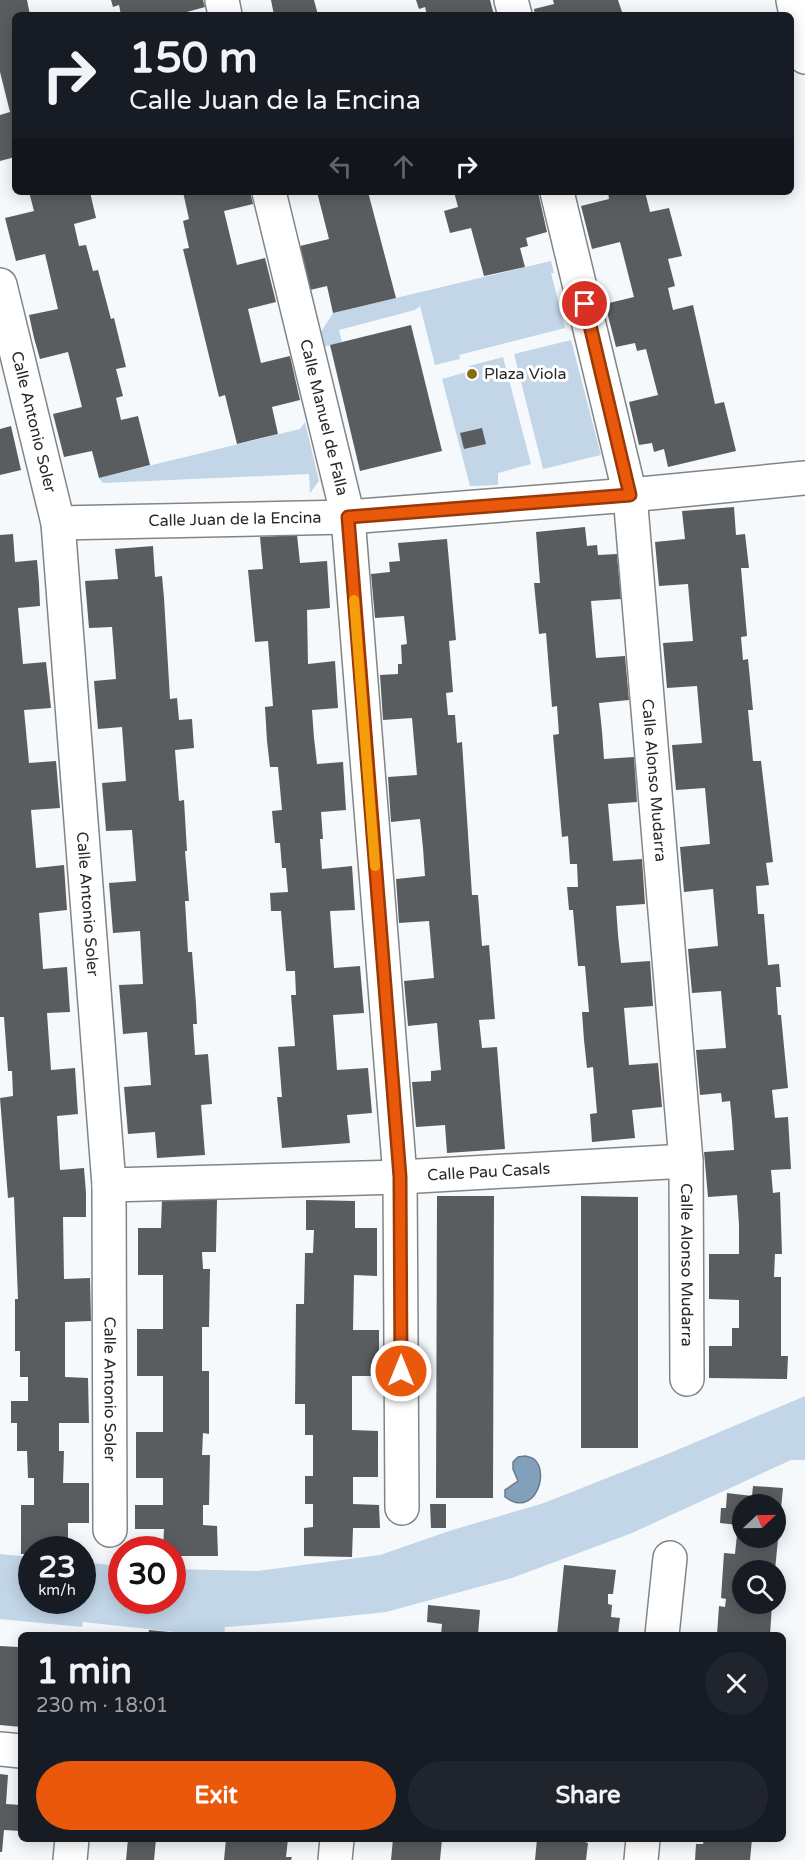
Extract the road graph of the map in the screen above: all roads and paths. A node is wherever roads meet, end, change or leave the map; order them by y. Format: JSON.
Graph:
{"nodes":[{"id":1,"x":793,"y":0,"type":"edge"},
{"id":2,"x":805,"y":57,"type":"edge"},
{"id":3,"x":270,"y":195,"type":"edge"},
{"id":4,"x":558,"y":195,"type":"edge"},
{"id":5,"x":0,"y":285,"type":"edge"},
{"id":6,"x":805,"y":478,"type":"edge"},
{"id":7,"x":630,"y":495,"type":"junction"},
{"id":8,"x":348,"y":517,"type":"junction"},
{"id":9,"x":58,"y":523,"type":"junction"},
{"id":10,"x":686,"y":1161,"type":"junction"},
{"id":11,"x":400,"y":1177,"type":"junction"},
{"id":12,"x":109,"y":1185,"type":"junction"},
{"id":13,"x":687,"y":1379,"type":"dead end"},
{"id":14,"x":402,"y":1508,"type":"dead end"},
{"id":15,"x":110,"y":1530,"type":"dead end"},
{"id":16,"x":670,"y":1558,"type":"dead end"},
{"id":17,"x":662,"y":1632,"type":"edge"},
{"id":18,"x":0,"y":1749,"type":"edge"},
{"id":19,"x":18,"y":1751,"type":"edge"},
{"id":20,"x":72,"y":1842,"type":"edge"},
{"id":21,"x":337,"y":1842,"type":"edge"},
{"id":22,"x":643,"y":1842,"type":"edge"},
{"id":23,"x":70,"y":1860,"type":"edge"},
{"id":24,"x":335,"y":1860,"type":"edge"},
{"id":25,"x":641,"y":1860,"type":"edge"}],
"edges":[{"from":1,"to":2,"type":"street"},
{"from":3,"to":8,"type":"street","name":"Calle Manuel de Falla"},
{"from":4,"to":7,"type":"street","name":"Calle Alonso Mudarra"},
{"from":5,"to":9,"type":"street","name":"Calle Antonio Soler"},
{"from":6,"to":7,"type":"street","name":"Calle Juan de la Encina"},
{"from":7,"to":8,"type":"street","name":"Calle Juan de la Encina"},
{"from":7,"to":10,"type":"street","name":"Calle Alonso Mudarra"},
{"from":8,"to":9,"type":"street","name":"Calle Juan de la Encina"},
{"from":8,"to":11,"type":"street","name":"Calle Manuel de Falla"},
{"from":9,"to":12,"type":"street","name":"Calle Antonio Soler"},
{"from":10,"to":11,"type":"street","name":"Calle Pau Casals"},
{"from":10,"to":13,"type":"street","name":"Calle Alonso Mudarra"},
{"from":11,"to":12,"type":"street","name":"Calle Pau Casals"},
{"from":11,"to":14,"type":"street","name":"Calle Manuel de Falla"},
{"from":12,"to":15,"type":"street","name":"Calle Antonio Soler"},
{"from":16,"to":17,"type":"street"},
{"from":18,"to":19,"type":"street"},
{"from":20,"to":23,"type":"street"},
{"from":21,"to":24,"type":"street"},
{"from":22,"to":25,"type":"street"}]}
